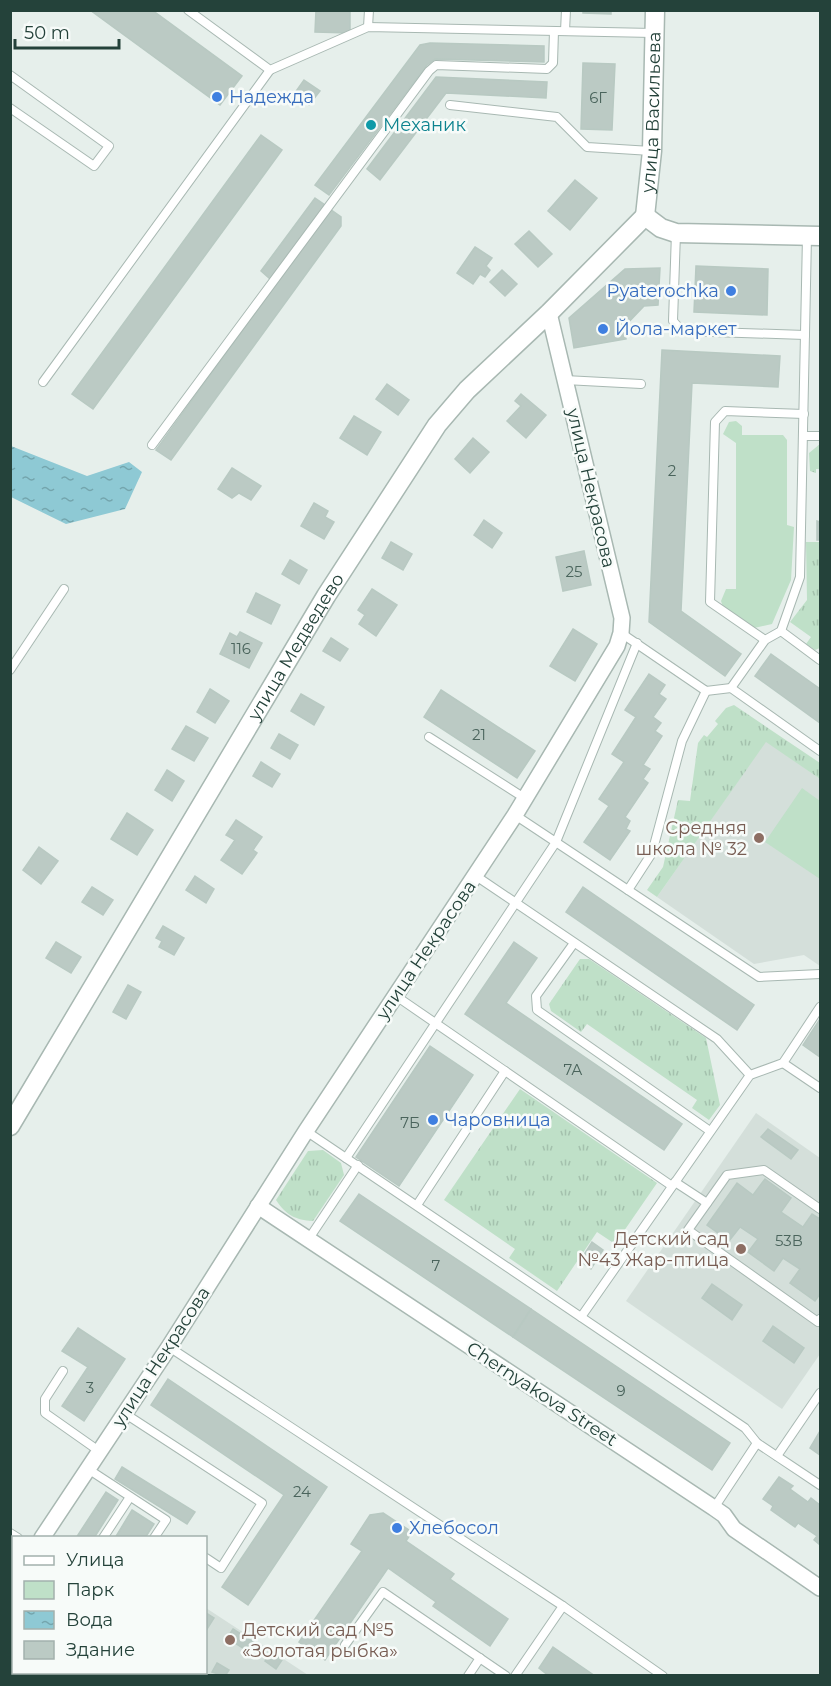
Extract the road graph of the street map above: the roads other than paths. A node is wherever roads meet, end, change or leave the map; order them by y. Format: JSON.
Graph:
{"nodes":[{"id":1,"x":188,"y":10,"type":"edge"},
{"id":2,"x":369,"y":10,"type":"edge"},
{"id":3,"x":566,"y":10,"type":"edge"},
{"id":4,"x":655,"y":10,"type":"edge"},
{"id":5,"x":368,"y":27,"type":"junction"},
{"id":6,"x":555,"y":31,"type":"junction"},
{"id":7,"x":565,"y":31,"type":"junction"},
{"id":8,"x":654,"y":33,"type":"junction"},
{"id":9,"x":270,"y":70,"type":"junction"},
{"id":10,"x":10,"y":75,"type":"edge"},
{"id":11,"x":450,"y":105,"type":"dead end"},
{"id":12,"x":10,"y":108,"type":"edge"},
{"id":13,"x":652,"y":151,"type":"junction"},
{"id":14,"x":645,"y":216,"type":"junction"},
{"id":15,"x":676,"y":233,"type":"junction"},
{"id":16,"x":814,"y":236,"type":"edge"},
{"id":17,"x":549,"y":313,"type":"junction"},
{"id":18,"x":806,"y":335,"type":"junction"},
{"id":19,"x":565,"y":380,"type":"junction"},
{"id":20,"x":44,"y":382,"type":"dead end"},
{"id":21,"x":641,"y":384,"type":"dead end"},
{"id":22,"x":804,"y":414,"type":"junction"},
{"id":23,"x":803,"y":436,"type":"junction"},
{"id":24,"x":820,"y":436,"type":"edge"},
{"id":25,"x":152,"y":445,"type":"dead end"},
{"id":26,"x":64,"y":589,"type":"dead end"},
{"id":27,"x":781,"y":630,"type":"junction"},
{"id":28,"x":621,"y":633,"type":"junction"},
{"id":29,"x":765,"y":640,"type":"junction"},
{"id":30,"x":637,"y":643,"type":"junction"},
{"id":31,"x":818,"y":656,"type":"edge"},
{"id":32,"x":10,"y":670,"type":"edge"},
{"id":33,"x":731,"y":688,"type":"junction"},
{"id":34,"x":706,"y":691,"type":"junction"},
{"id":35,"x":429,"y":737,"type":"dead end"},
{"id":36,"x":820,"y":751,"type":"edge"},
{"id":37,"x":526,"y":799,"type":"junction"},
{"id":38,"x":516,"y":815,"type":"junction"},
{"id":39,"x":556,"y":843,"type":"junction"},
{"id":40,"x":476,"y":876,"type":"junction"},
{"id":41,"x":628,"y":890,"type":"junction"},
{"id":42,"x":517,"y":903,"type":"junction"},
{"id":43,"x":574,"y":943,"type":"junction"},
{"id":44,"x":820,"y":974,"type":"edge"},
{"id":45,"x":396,"y":996,"type":"junction"},
{"id":46,"x":820,"y":1007,"type":"edge"},
{"id":47,"x":436,"y":1023,"type":"junction"},
{"id":48,"x":783,"y":1063,"type":"junction"},
{"id":49,"x":506,"y":1071,"type":"junction"},
{"id":50,"x":750,"y":1076,"type":"junction"},
{"id":51,"x":820,"y":1088,"type":"edge"},
{"id":52,"x":10,"y":1126,"type":"edge"},
{"id":53,"x":306,"y":1131,"type":"junction"},
{"id":54,"x":710,"y":1131,"type":"junction"},
{"id":55,"x":346,"y":1158,"type":"junction"},
{"id":56,"x":358,"y":1166,"type":"junction"},
{"id":57,"x":673,"y":1184,"type":"junction"},
{"id":58,"x":707,"y":1203,"type":"junction"},
{"id":59,"x":417,"y":1205,"type":"junction"},
{"id":60,"x":258,"y":1206,"type":"junction"},
{"id":61,"x":820,"y":1209,"type":"edge"},
{"id":62,"x":308,"y":1240,"type":"junction"},
{"id":63,"x":581,"y":1317,"type":"junction"},
{"id":64,"x":820,"y":1319,"type":"edge"},
{"id":65,"x":169,"y":1347,"type":"junction"},
{"id":66,"x":63,"y":1371,"type":"dead end"},
{"id":67,"x":820,"y":1393,"type":"edge"},
{"id":68,"x":124,"y":1413,"type":"junction"},
{"id":69,"x":757,"y":1443,"type":"junction"},
{"id":70,"x":99,"y":1451,"type":"junction"},
{"id":71,"x":777,"y":1456,"type":"junction"},
{"id":72,"x":88,"y":1469,"type":"junction"},
{"id":73,"x":820,"y":1485,"type":"edge"},
{"id":74,"x":130,"y":1497,"type":"junction"},
{"id":75,"x":714,"y":1508,"type":"junction"},
{"id":76,"x":43,"y":1536,"type":"edge"},
{"id":77,"x":104,"y":1536,"type":"edge"},
{"id":78,"x":155,"y":1536,"type":"edge"},
{"id":79,"x":207,"y":1559,"type":"edge"},
{"id":80,"x":820,"y":1588,"type":"edge"},
{"id":81,"x":563,"y":1606,"type":"junction"},
{"id":82,"x":345,"y":1645,"type":"dead end"},
{"id":83,"x":480,"y":1658,"type":"junction"},
{"id":84,"x":468,"y":1676,"type":"edge"},
{"id":85,"x":506,"y":1676,"type":"edge"},
{"id":86,"x":515,"y":1676,"type":"edge"},
{"id":87,"x":663,"y":1676,"type":"edge"}],
"edges":[{"from":1,"to":9,"type":"lane"},
{"from":2,"to":5,"type":"lane"},
{"from":3,"to":7,"type":"lane"},
{"from":4,"to":8,"type":"street","name":"улица Васильева"},
{"from":5,"to":6,"type":"lane"},
{"from":5,"to":9,"type":"lane"},
{"from":6,"to":7,"type":"lane"},
{"from":6,"to":25,"type":"lane"},
{"from":7,"to":8,"type":"lane"},
{"from":8,"to":13,"type":"street","name":"улица Васильева"},
{"from":9,"to":20,"type":"lane"},
{"from":10,"to":12,"type":"lane"},
{"from":11,"to":13,"type":"lane"},
{"from":13,"to":14,"type":"street","name":"улица Васильева"},
{"from":14,"to":15,"type":"street"},
{"from":14,"to":17,"type":"street","name":"улица Медведево"},
{"from":15,"to":16,"type":"street"},
{"from":15,"to":18,"type":"lane"},
{"from":16,"to":18,"type":"lane"},
{"from":17,"to":19,"type":"street","name":"улица Некрасова"},
{"from":17,"to":52,"type":"street","name":"улица Медведево"},
{"from":18,"to":22,"type":"lane"},
{"from":19,"to":21,"type":"lane"},
{"from":19,"to":28,"type":"street","name":"улица Некрасова"},
{"from":22,"to":23,"type":"lane"},
{"from":22,"to":29,"type":"lane"},
{"from":23,"to":24,"type":"lane"},
{"from":23,"to":27,"type":"lane"},
{"from":26,"to":32,"type":"lane"},
{"from":27,"to":29,"type":"lane"},
{"from":27,"to":31,"type":"lane"},
{"from":28,"to":30,"type":"lane"},
{"from":28,"to":37,"type":"street","name":"улица Некрасова"},
{"from":29,"to":33,"type":"lane"},
{"from":30,"to":34,"type":"lane"},
{"from":30,"to":39,"type":"lane"},
{"from":33,"to":34,"type":"lane"},
{"from":33,"to":36,"type":"lane"},
{"from":34,"to":41,"type":"lane"},
{"from":35,"to":37,"type":"lane"},
{"from":37,"to":38,"type":"street","name":"улица Некрасова"},
{"from":38,"to":39,"type":"lane"},
{"from":38,"to":40,"type":"street","name":"улица Некрасова"},
{"from":39,"to":41,"type":"lane"},
{"from":39,"to":42,"type":"lane"},
{"from":40,"to":42,"type":"lane"},
{"from":40,"to":45,"type":"street","name":"улица Некрасова"},
{"from":41,"to":44,"type":"lane"},
{"from":42,"to":43,"type":"lane"},
{"from":42,"to":47,"type":"lane"},
{"from":43,"to":50,"type":"lane"},
{"from":43,"to":54,"type":"lane"},
{"from":45,"to":47,"type":"lane"},
{"from":45,"to":53,"type":"street","name":"улица Некрасова"},
{"from":46,"to":48,"type":"lane"},
{"from":47,"to":49,"type":"lane"},
{"from":47,"to":55,"type":"lane"},
{"from":48,"to":50,"type":"lane"},
{"from":48,"to":51,"type":"lane"},
{"from":49,"to":57,"type":"lane"},
{"from":49,"to":59,"type":"lane"},
{"from":50,"to":54,"type":"lane"},
{"from":53,"to":55,"type":"lane"},
{"from":53,"to":60,"type":"street","name":"улица Некрасова"},
{"from":54,"to":57,"type":"lane"},
{"from":55,"to":56,"type":"lane"},
{"from":56,"to":59,"type":"lane"},
{"from":56,"to":62,"type":"lane"},
{"from":57,"to":58,"type":"lane"},
{"from":57,"to":63,"type":"lane"},
{"from":58,"to":61,"type":"lane"},
{"from":58,"to":64,"type":"lane"},
{"from":59,"to":63,"type":"lane"},
{"from":60,"to":62,"type":"street","name":"Chernyakova Street"},
{"from":60,"to":65,"type":"street","name":"улица Некрасова"},
{"from":62,"to":75,"type":"street","name":"Chernyakova Street"},
{"from":63,"to":69,"type":"lane"},
{"from":65,"to":68,"type":"street","name":"улица Некрасова"},
{"from":65,"to":81,"type":"lane"},
{"from":66,"to":70,"type":"lane"},
{"from":67,"to":71,"type":"lane"},
{"from":68,"to":70,"type":"street","name":"улица Некрасова"},
{"from":68,"to":79,"type":"lane"},
{"from":69,"to":71,"type":"lane"},
{"from":69,"to":75,"type":"lane"},
{"from":70,"to":72,"type":"street","name":"улица Некрасова"},
{"from":71,"to":73,"type":"lane"},
{"from":72,"to":74,"type":"lane"},
{"from":72,"to":76,"type":"street","name":"улица Некрасова"},
{"from":74,"to":77,"type":"lane"},
{"from":74,"to":78,"type":"lane"},
{"from":75,"to":80,"type":"street","name":"Chernyakova Street"},
{"from":81,"to":86,"type":"lane"},
{"from":81,"to":87,"type":"lane"},
{"from":82,"to":83,"type":"lane"},
{"from":83,"to":84,"type":"lane"},
{"from":83,"to":85,"type":"lane"}]}
